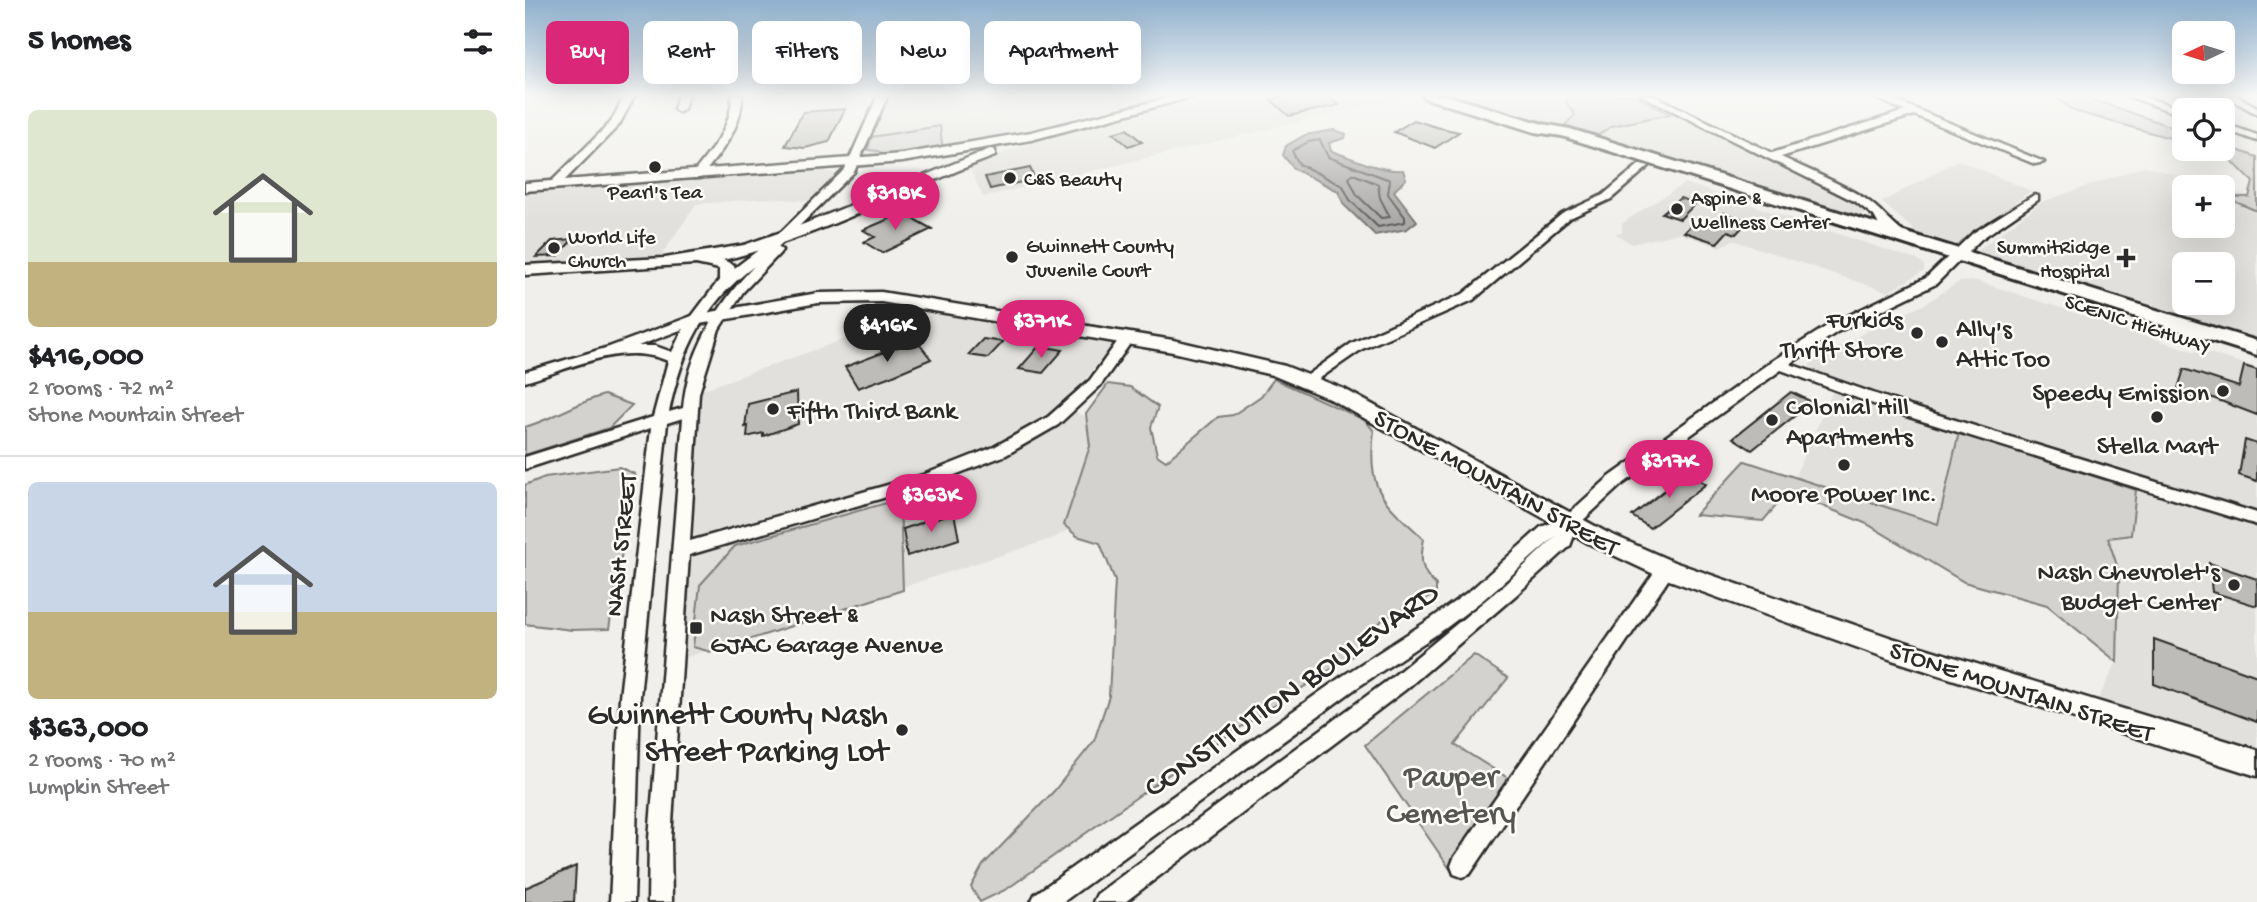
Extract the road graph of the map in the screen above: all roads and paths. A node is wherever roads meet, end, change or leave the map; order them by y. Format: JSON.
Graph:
{"nodes":[{"id":1,"x":602,"y":137,"type":"edge"},
{"id":2,"x":723,"y":137,"type":"edge"},
{"id":3,"x":865,"y":137,"type":"edge"},
{"id":4,"x":1025,"y":137,"type":"edge"},
{"id":5,"x":1028,"y":137,"type":"edge"},
{"id":6,"x":1557,"y":137,"type":"edge"},
{"id":7,"x":1729,"y":137,"type":"edge"},
{"id":8,"x":1834,"y":137,"type":"edge"},
{"id":9,"x":1978,"y":137,"type":"edge"},
{"id":10,"x":922,"y":155,"type":"junction"},
{"id":11,"x":1770,"y":158,"type":"junction"},
{"id":12,"x":973,"y":159,"type":"junction"},
{"id":13,"x":2039,"y":162,"type":"dead end"},
{"id":14,"x":854,"y":163,"type":"junction"},
{"id":15,"x":1648,"y":163,"type":"junction"},
{"id":16,"x":696,"y":176,"type":"junction"},
{"id":17,"x":554,"y":185,"type":"junction"},
{"id":18,"x":525,"y":187,"type":"edge"},
{"id":19,"x":2034,"y":198,"type":"dead end"},
{"id":20,"x":1871,"y":209,"type":"junction"},
{"id":21,"x":1842,"y":219,"type":"junction"},
{"id":22,"x":1900,"y":236,"type":"junction"},
{"id":23,"x":782,"y":239,"type":"junction"},
{"id":24,"x":1955,"y":259,"type":"junction"},
{"id":25,"x":682,"y":260,"type":"junction"},
{"id":26,"x":525,"y":270,"type":"edge"},
{"id":27,"x":725,"y":282,"type":"junction"},
{"id":28,"x":719,"y":316,"type":"junction"},
{"id":29,"x":694,"y":320,"type":"junction"},
{"id":30,"x":1128,"y":338,"type":"junction"},
{"id":31,"x":2257,"y":348,"type":"edge"},
{"id":32,"x":614,"y":351,"type":"junction"},
{"id":33,"x":674,"y":358,"type":"junction"},
{"id":34,"x":2257,"y":361,"type":"edge"},
{"id":35,"x":1777,"y":364,"type":"junction"},
{"id":36,"x":525,"y":377,"type":"edge"},
{"id":37,"x":1308,"y":380,"type":"junction"},
{"id":38,"x":689,"y":411,"type":"junction"},
{"id":39,"x":660,"y":420,"type":"junction"},
{"id":40,"x":525,"y":463,"type":"edge"},
{"id":41,"x":2257,"y":519,"type":"edge"},
{"id":42,"x":1570,"y":522,"type":"junction"},
{"id":43,"x":680,"y":551,"type":"junction"},
{"id":44,"x":1666,"y":569,"type":"junction"},
{"id":45,"x":2257,"y":763,"type":"edge"},
{"id":46,"x":1462,"y":866,"type":"dead end"},
{"id":47,"x":622,"y":902,"type":"edge"},
{"id":48,"x":660,"y":902,"type":"edge"},
{"id":49,"x":1043,"y":902,"type":"edge"},
{"id":50,"x":1105,"y":902,"type":"edge"}],
"edges":[{"from":1,"to":17,"type":"street"},
{"from":2,"to":16,"type":"street"},
{"from":3,"to":14,"type":"street","name":"NASH STREET"},
{"from":4,"to":10,"type":"main road"},
{"from":5,"to":12,"type":"main road"},
{"from":6,"to":15,"type":"highway","name":"SCENIC HIGHWAY"},
{"from":7,"to":11,"type":"street"},
{"from":8,"to":11,"type":"street"},
{"from":9,"to":13,"type":"street"},
{"from":10,"to":12,"type":"main road"},
{"from":10,"to":14,"type":"main road"},
{"from":11,"to":20,"type":"street"},
{"from":12,"to":23,"type":"main road"},
{"from":14,"to":16,"type":"main road"},
{"from":14,"to":23,"type":"street","name":"NASH STREET"},
{"from":15,"to":21,"type":"highway","name":"SCENIC HIGHWAY"},
{"from":15,"to":24,"type":"highway","name":"SCENIC HIGHWAY"},
{"from":15,"to":37,"type":"street"},
{"from":16,"to":17,"type":"main road"},
{"from":17,"to":18,"type":"main road"},
{"from":19,"to":24,"type":"street","name":"CONSTITUTION BOULEVARD"},
{"from":20,"to":21,"type":"street"},
{"from":20,"to":22,"type":"street"},
{"from":21,"to":22,"type":"highway","name":"SCENIC HIGHWAY"},
{"from":22,"to":24,"type":"highway","name":"SCENIC HIGHWAY"},
{"from":23,"to":25,"type":"main road"},
{"from":23,"to":27,"type":"street","name":"NASH STREET"},
{"from":23,"to":28,"type":"street","name":"NASH STREET"},
{"from":24,"to":31,"type":"highway","name":"SCENIC HIGHWAY"},
{"from":24,"to":34,"type":"highway","name":"SCENIC HIGHWAY"},
{"from":24,"to":35,"type":"street","name":"CONSTITUTION BOULEVARD"},
{"from":25,"to":26,"type":"main road"},
{"from":25,"to":27,"type":"main road"},
{"from":27,"to":29,"type":"street","name":"NASH STREET"},
{"from":28,"to":29,"type":"main road","name":"STONE MOUNTAIN STREET"},
{"from":28,"to":30,"type":"main road","name":"STONE MOUNTAIN STREET"},
{"from":28,"to":38,"type":"street","name":"NASH STREET"},
{"from":29,"to":32,"type":"street"},
{"from":29,"to":33,"type":"street","name":"NASH STREET"},
{"from":30,"to":37,"type":"main road","name":"STONE MOUNTAIN STREET"},
{"from":30,"to":43,"type":"street"},
{"from":32,"to":33,"type":"street"},
{"from":32,"to":36,"type":"street"},
{"from":33,"to":39,"type":"street","name":"NASH STREET"},
{"from":35,"to":41,"type":"street"},
{"from":35,"to":42,"type":"street","name":"CONSTITUTION BOULEVARD"},
{"from":37,"to":42,"type":"main road","name":"STONE MOUNTAIN STREET"},
{"from":38,"to":39,"type":"street"},
{"from":38,"to":43,"type":"street","name":"NASH STREET"},
{"from":39,"to":40,"type":"street"},
{"from":39,"to":47,"type":"street","name":"NASH STREET"},
{"from":42,"to":44,"type":"main road","name":"STONE MOUNTAIN STREET"},
{"from":42,"to":49,"type":"street","name":"CONSTITUTION BOULEVARD"},
{"from":42,"to":50,"type":"street","name":"CONSTITUTION BOULEVARD"},
{"from":43,"to":48,"type":"street","name":"NASH STREET"},
{"from":44,"to":45,"type":"main road","name":"STONE MOUNTAIN STREET"},
{"from":44,"to":46,"type":"street"}]}
